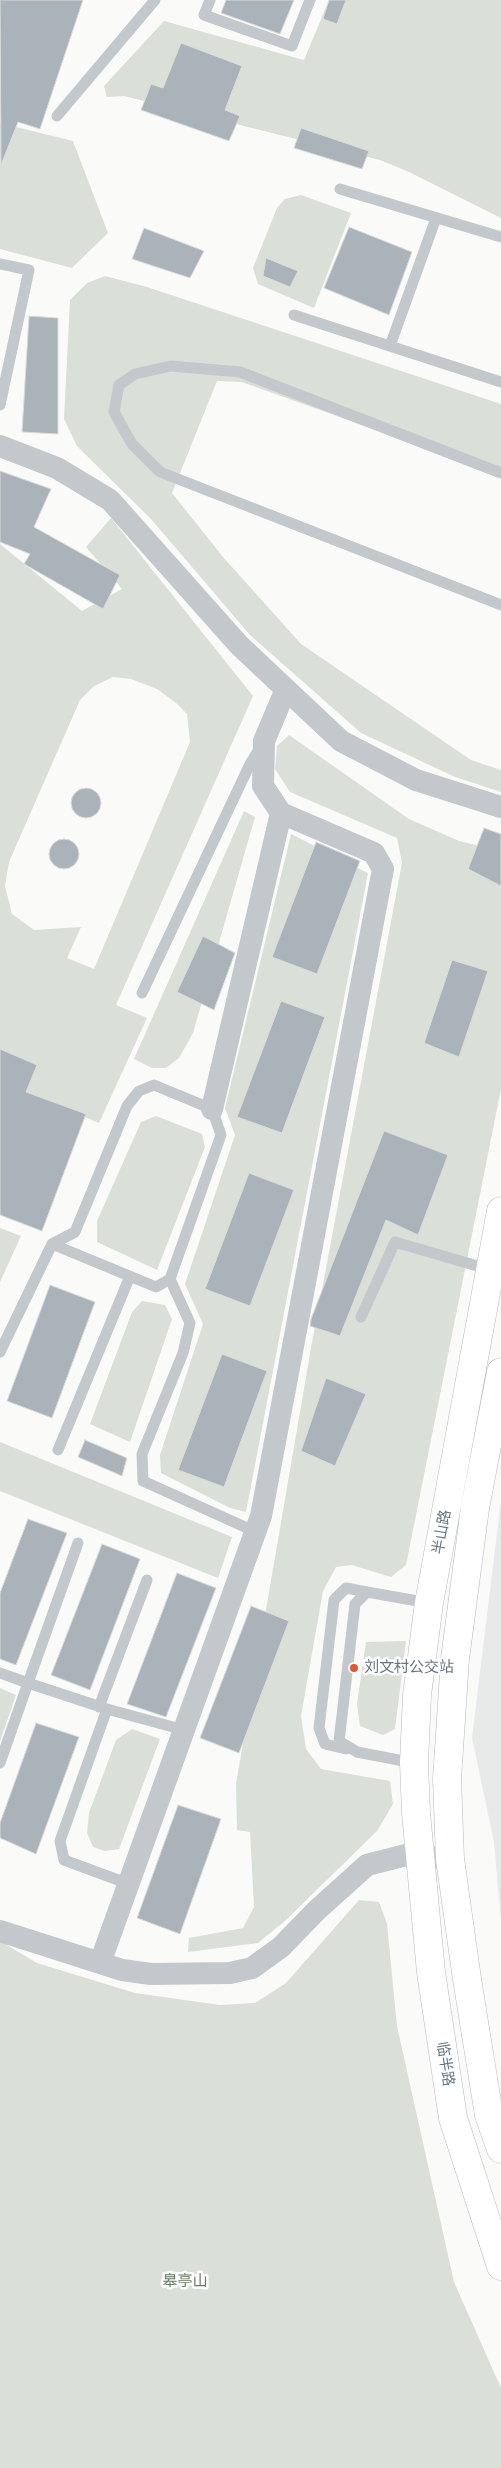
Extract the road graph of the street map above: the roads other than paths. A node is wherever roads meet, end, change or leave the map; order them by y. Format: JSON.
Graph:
{"nodes":[{"id":1,"x":155,"y":0,"type":"edge"},
{"id":2,"x":210,"y":0,"type":"edge"},
{"id":3,"x":310,"y":0,"type":"edge"},
{"id":4,"x":57,"y":116,"type":"dead end"},
{"id":5,"x":340,"y":189,"type":"dead end"},
{"id":6,"x":436,"y":218,"type":"junction"},
{"id":7,"x":501,"y":237,"type":"edge"},
{"id":8,"x":0,"y":264,"type":"edge"},
{"id":9,"x":294,"y":315,"type":"dead end"},
{"id":10,"x":390,"y":346,"type":"junction"},
{"id":11,"x":501,"y":382,"type":"edge"},
{"id":12,"x":0,"y":405,"type":"edge"},
{"id":13,"x":0,"y":446,"type":"edge"},
{"id":14,"x":501,"y":473,"type":"edge"},
{"id":15,"x":501,"y":605,"type":"edge"},
{"id":16,"x":286,"y":688,"type":"junction"},
{"id":17,"x":264,"y":740,"type":"junction"},
{"id":18,"x":501,"y":807,"type":"edge"},
{"id":19,"x":281,"y":813,"type":"junction"},
{"id":20,"x":142,"y":993,"type":"dead end"},
{"id":21,"x":212,"y":1109,"type":"junction"},
{"id":22,"x":501,"y":1211,"type":"edge"},
{"id":23,"x":52,"y":1244,"type":"junction"},
{"id":24,"x":491,"y":1270,"type":"junction"},
{"id":25,"x":130,"y":1276,"type":"junction"},
{"id":26,"x":170,"y":1279,"type":"junction"},
{"id":27,"x":361,"y":1317,"type":"dead end"},
{"id":28,"x":0,"y":1352,"type":"edge"},
{"id":29,"x":501,"y":1372,"type":"edge"},
{"id":30,"x":58,"y":1450,"type":"dead end"},
{"id":31,"x":256,"y":1532,"type":"junction"},
{"id":32,"x":78,"y":1543,"type":"dead end"},
{"id":33,"x":147,"y":1580,"type":"dead end"},
{"id":34,"x":367,"y":1592,"type":"junction"},
{"id":35,"x":429,"y":1603,"type":"junction"},
{"id":36,"x":0,"y":1673,"type":"edge"},
{"id":37,"x":28,"y":1683,"type":"junction"},
{"id":38,"x":103,"y":1708,"type":"junction"},
{"id":39,"x":184,"y":1730,"type":"junction"},
{"id":40,"x":357,"y":1752,"type":"junction"},
{"id":41,"x":414,"y":1762,"type":"junction"},
{"id":42,"x":0,"y":1763,"type":"edge"},
{"id":43,"x":420,"y":1856,"type":"junction"},
{"id":44,"x":450,"y":1859,"type":"junction"},
{"id":45,"x":129,"y":1884,"type":"junction"},
{"id":46,"x":0,"y":1931,"type":"edge"},
{"id":47,"x":100,"y":1963,"type":"junction"},
{"id":48,"x":501,"y":2149,"type":"edge"},
{"id":49,"x":501,"y":2266,"type":"edge"}],
"edges":[{"from":1,"to":4,"type":"lane"},
{"from":2,"to":3,"type":"lane"},
{"from":5,"to":6,"type":"lane"},
{"from":6,"to":7,"type":"lane"},
{"from":6,"to":10,"type":"lane"},
{"from":8,"to":12,"type":"lane"},
{"from":9,"to":10,"type":"lane"},
{"from":10,"to":11,"type":"lane"},
{"from":13,"to":16,"type":"street"},
{"from":14,"to":15,"type":"lane"},
{"from":16,"to":17,"type":"street"},
{"from":16,"to":18,"type":"street"},
{"from":17,"to":19,"type":"street"},
{"from":17,"to":20,"type":"lane"},
{"from":19,"to":21,"type":"street"},
{"from":19,"to":31,"type":"street"},
{"from":21,"to":23,"type":"lane"},
{"from":21,"to":26,"type":"lane"},
{"from":22,"to":24,"type":"main road","name":"半山路"},
{"from":23,"to":25,"type":"lane"},
{"from":23,"to":28,"type":"lane"},
{"from":24,"to":27,"type":"lane"},
{"from":24,"to":35,"type":"main road","name":"半山路"},
{"from":25,"to":26,"type":"lane"},
{"from":25,"to":30,"type":"lane"},
{"from":26,"to":31,"type":"lane"},
{"from":29,"to":44,"type":"main road","name":"半山路"},
{"from":31,"to":39,"type":"street"},
{"from":32,"to":37,"type":"lane"},
{"from":33,"to":38,"type":"lane"},
{"from":34,"to":35,"type":"lane"},
{"from":34,"to":40,"type":"lane"},
{"from":34,"to":40,"type":"lane"},
{"from":35,"to":41,"type":"main road","name":"半山路"},
{"from":36,"to":37,"type":"lane"},
{"from":37,"to":38,"type":"lane"},
{"from":37,"to":42,"type":"lane"},
{"from":38,"to":39,"type":"lane"},
{"from":38,"to":45,"type":"lane"},
{"from":39,"to":45,"type":"street"},
{"from":40,"to":41,"type":"lane"},
{"from":41,"to":43,"type":"main road","name":"半山路"},
{"from":43,"to":44,"type":"street"},
{"from":43,"to":47,"type":"street"},
{"from":43,"to":49,"type":"main road","name":"临半路"},
{"from":44,"to":48,"type":"main road"},
{"from":45,"to":47,"type":"street"},
{"from":46,"to":47,"type":"street"}]}
